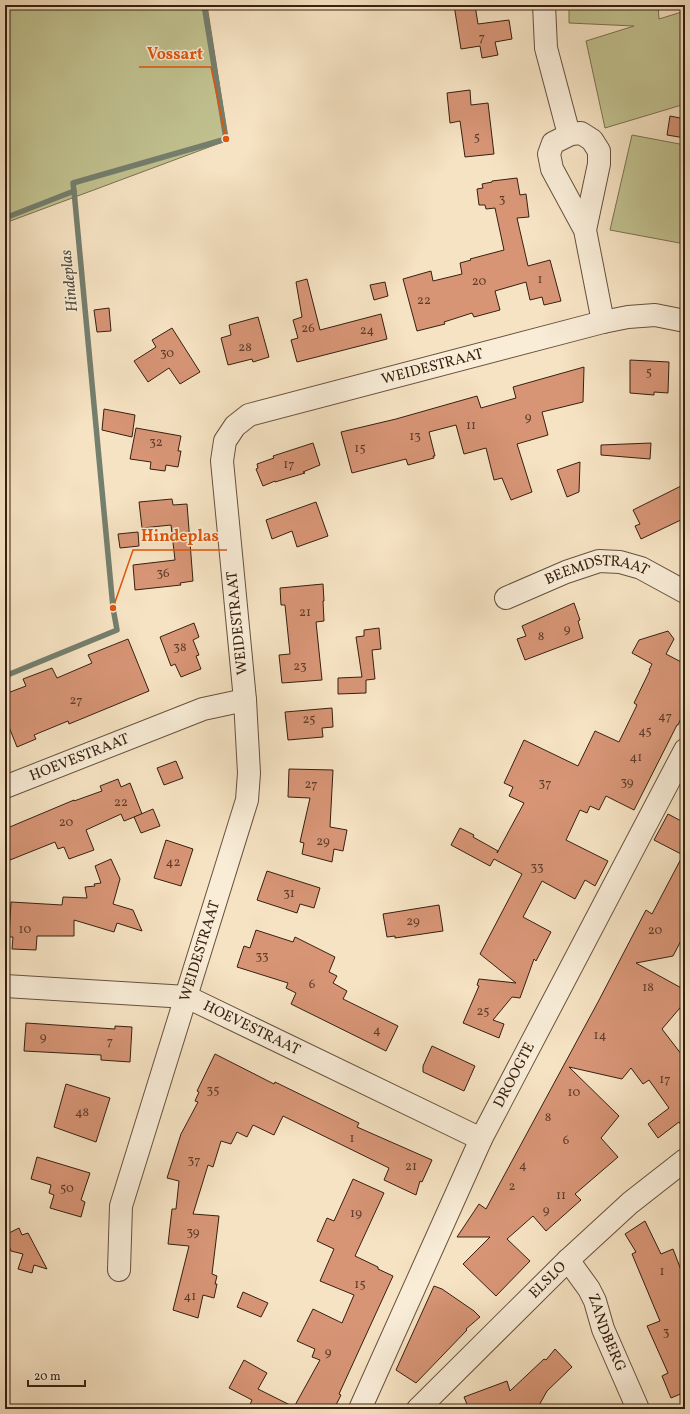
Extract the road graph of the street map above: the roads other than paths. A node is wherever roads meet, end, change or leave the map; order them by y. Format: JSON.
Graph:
{"nodes":[{"id":1,"x":544,"y":5,"type":"edge"},
{"id":2,"x":571,"y":134,"type":"junction"},
{"id":3,"x":585,"y":230,"type":"junction"},
{"id":4,"x":685,"y":321,"type":"edge"},
{"id":5,"x":603,"y":322,"type":"junction"},
{"id":6,"x":685,"y":592,"type":"edge"},
{"id":7,"x":506,"y":598,"type":"dead end"},
{"id":8,"x":245,"y":700,"type":"junction"},
{"id":9,"x":685,"y":750,"type":"edge"},
{"id":10,"x":5,"y":787,"type":"edge"},
{"id":11,"x":5,"y":986,"type":"edge"},
{"id":12,"x":187,"y":997,"type":"junction"},
{"id":13,"x":481,"y":1139,"type":"junction"},
{"id":14,"x":685,"y":1160,"type":"edge"},
{"id":15,"x":568,"y":1260,"type":"junction"},
{"id":16,"x":119,"y":1270,"type":"dead end"},
{"id":17,"x":360,"y":1409,"type":"edge"},
{"id":18,"x":418,"y":1409,"type":"edge"},
{"id":19,"x":638,"y":1409,"type":"edge"}],
"edges":[{"from":1,"to":2,"type":"street"},
{"from":2,"to":3,"type":"street"},
{"from":2,"to":3,"type":"street"},
{"from":3,"to":5,"type":"street"},
{"from":4,"to":5,"type":"street","name":"WEIDESTRAAT"},
{"from":5,"to":8,"type":"street","name":"WEIDESTRAAT"},
{"from":6,"to":7,"type":"street","name":"BEEMDSTRAAT"},
{"from":8,"to":10,"type":"street","name":"HOEVESTRAAT"},
{"from":8,"to":12,"type":"street","name":"WEIDESTRAAT"},
{"from":9,"to":13,"type":"street","name":"DROOGTE"},
{"from":11,"to":12,"type":"street","name":"HOEVESTRAAT"},
{"from":12,"to":13,"type":"street","name":"HOEVESTRAAT"},
{"from":12,"to":16,"type":"street","name":"WEIDESTRAAT"},
{"from":13,"to":17,"type":"street","name":"DROOGTE"},
{"from":14,"to":15,"type":"street","name":"ELSLO"},
{"from":15,"to":18,"type":"street","name":"ELSLO"},
{"from":15,"to":19,"type":"street","name":"ZANDBERG"}]}
